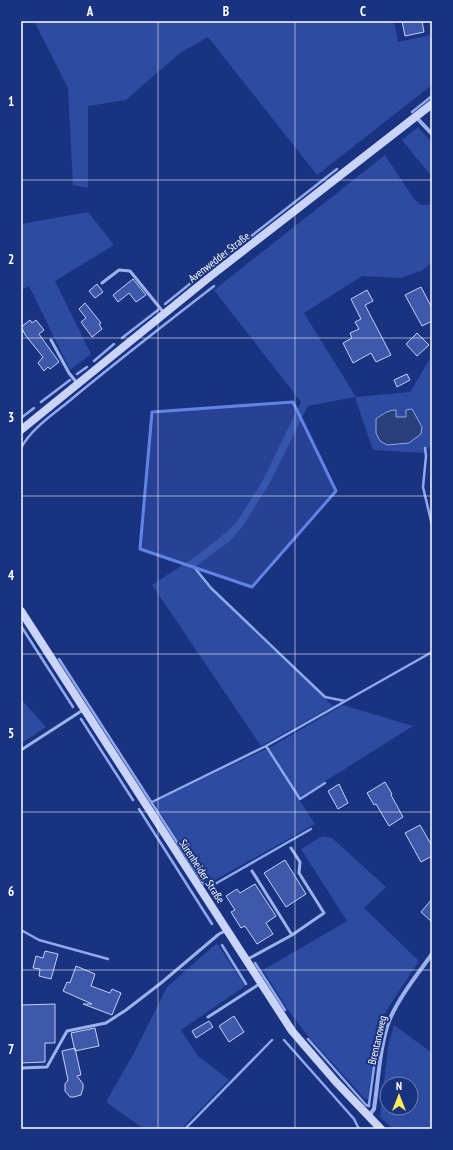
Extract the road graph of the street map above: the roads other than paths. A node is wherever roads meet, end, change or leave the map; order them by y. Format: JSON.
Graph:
{"nodes":[{"id":1,"x":432,"y":104,"type":"edge"},
{"id":2,"x":416,"y":117,"type":"junction"},
{"id":3,"x":432,"y":134,"type":"edge"},
{"id":4,"x":102,"y":283,"type":"dead end"},
{"id":5,"x":165,"y":314,"type":"junction"},
{"id":6,"x":51,"y":340,"type":"dead end"},
{"id":7,"x":78,"y":384,"type":"junction"},
{"id":8,"x":21,"y":430,"type":"edge"},
{"id":9,"x":21,"y":611,"type":"edge"},
{"id":10,"x":84,"y":709,"type":"junction"},
{"id":11,"x":21,"y":750,"type":"edge"},
{"id":12,"x":291,"y":848,"type":"dead end"},
{"id":13,"x":252,"y":871,"type":"dead end"},
{"id":14,"x":226,"y":930,"type":"junction"},
{"id":15,"x":292,"y":935,"type":"junction"},
{"id":16,"x":432,"y":954,"type":"edge"},
{"id":17,"x":246,"y":960,"type":"junction"},
{"id":18,"x":261,"y":983,"type":"junction"},
{"id":19,"x":208,"y":1017,"type":"dead end"},
{"id":20,"x":21,"y":1068,"type":"edge"},
{"id":21,"x":368,"y":1116,"type":"junction"},
{"id":22,"x":377,"y":1128,"type":"edge"}],
"edges":[{"from":1,"to":2,"type":"street","name":"Avenwedder Straße"},
{"from":2,"to":3,"type":"street"},
{"from":2,"to":5,"type":"street","name":"Avenwedder Straße"},
{"from":4,"to":5,"type":"lane"},
{"from":5,"to":7,"type":"street","name":"Avenwedder Straße"},
{"from":6,"to":7,"type":"lane"},
{"from":7,"to":8,"type":"street","name":"Avenwedder Straße"},
{"from":9,"to":10,"type":"street","name":"Sürenheider Straße"},
{"from":10,"to":11,"type":"lane"},
{"from":10,"to":14,"type":"street","name":"Sürenheider Straße"},
{"from":12,"to":15,"type":"lane"},
{"from":13,"to":15,"type":"lane"},
{"from":14,"to":17,"type":"street","name":"Sürenheider Straße"},
{"from":14,"to":20,"type":"lane"},
{"from":15,"to":17,"type":"lane"},
{"from":16,"to":21,"type":"street","name":"Brentanoweg"},
{"from":17,"to":18,"type":"street","name":"Sürenheider Straße"},
{"from":18,"to":19,"type":"lane"},
{"from":18,"to":21,"type":"street","name":"Sürenheider Straße"},
{"from":21,"to":22,"type":"street","name":"Sürenheider Straße"}]}
